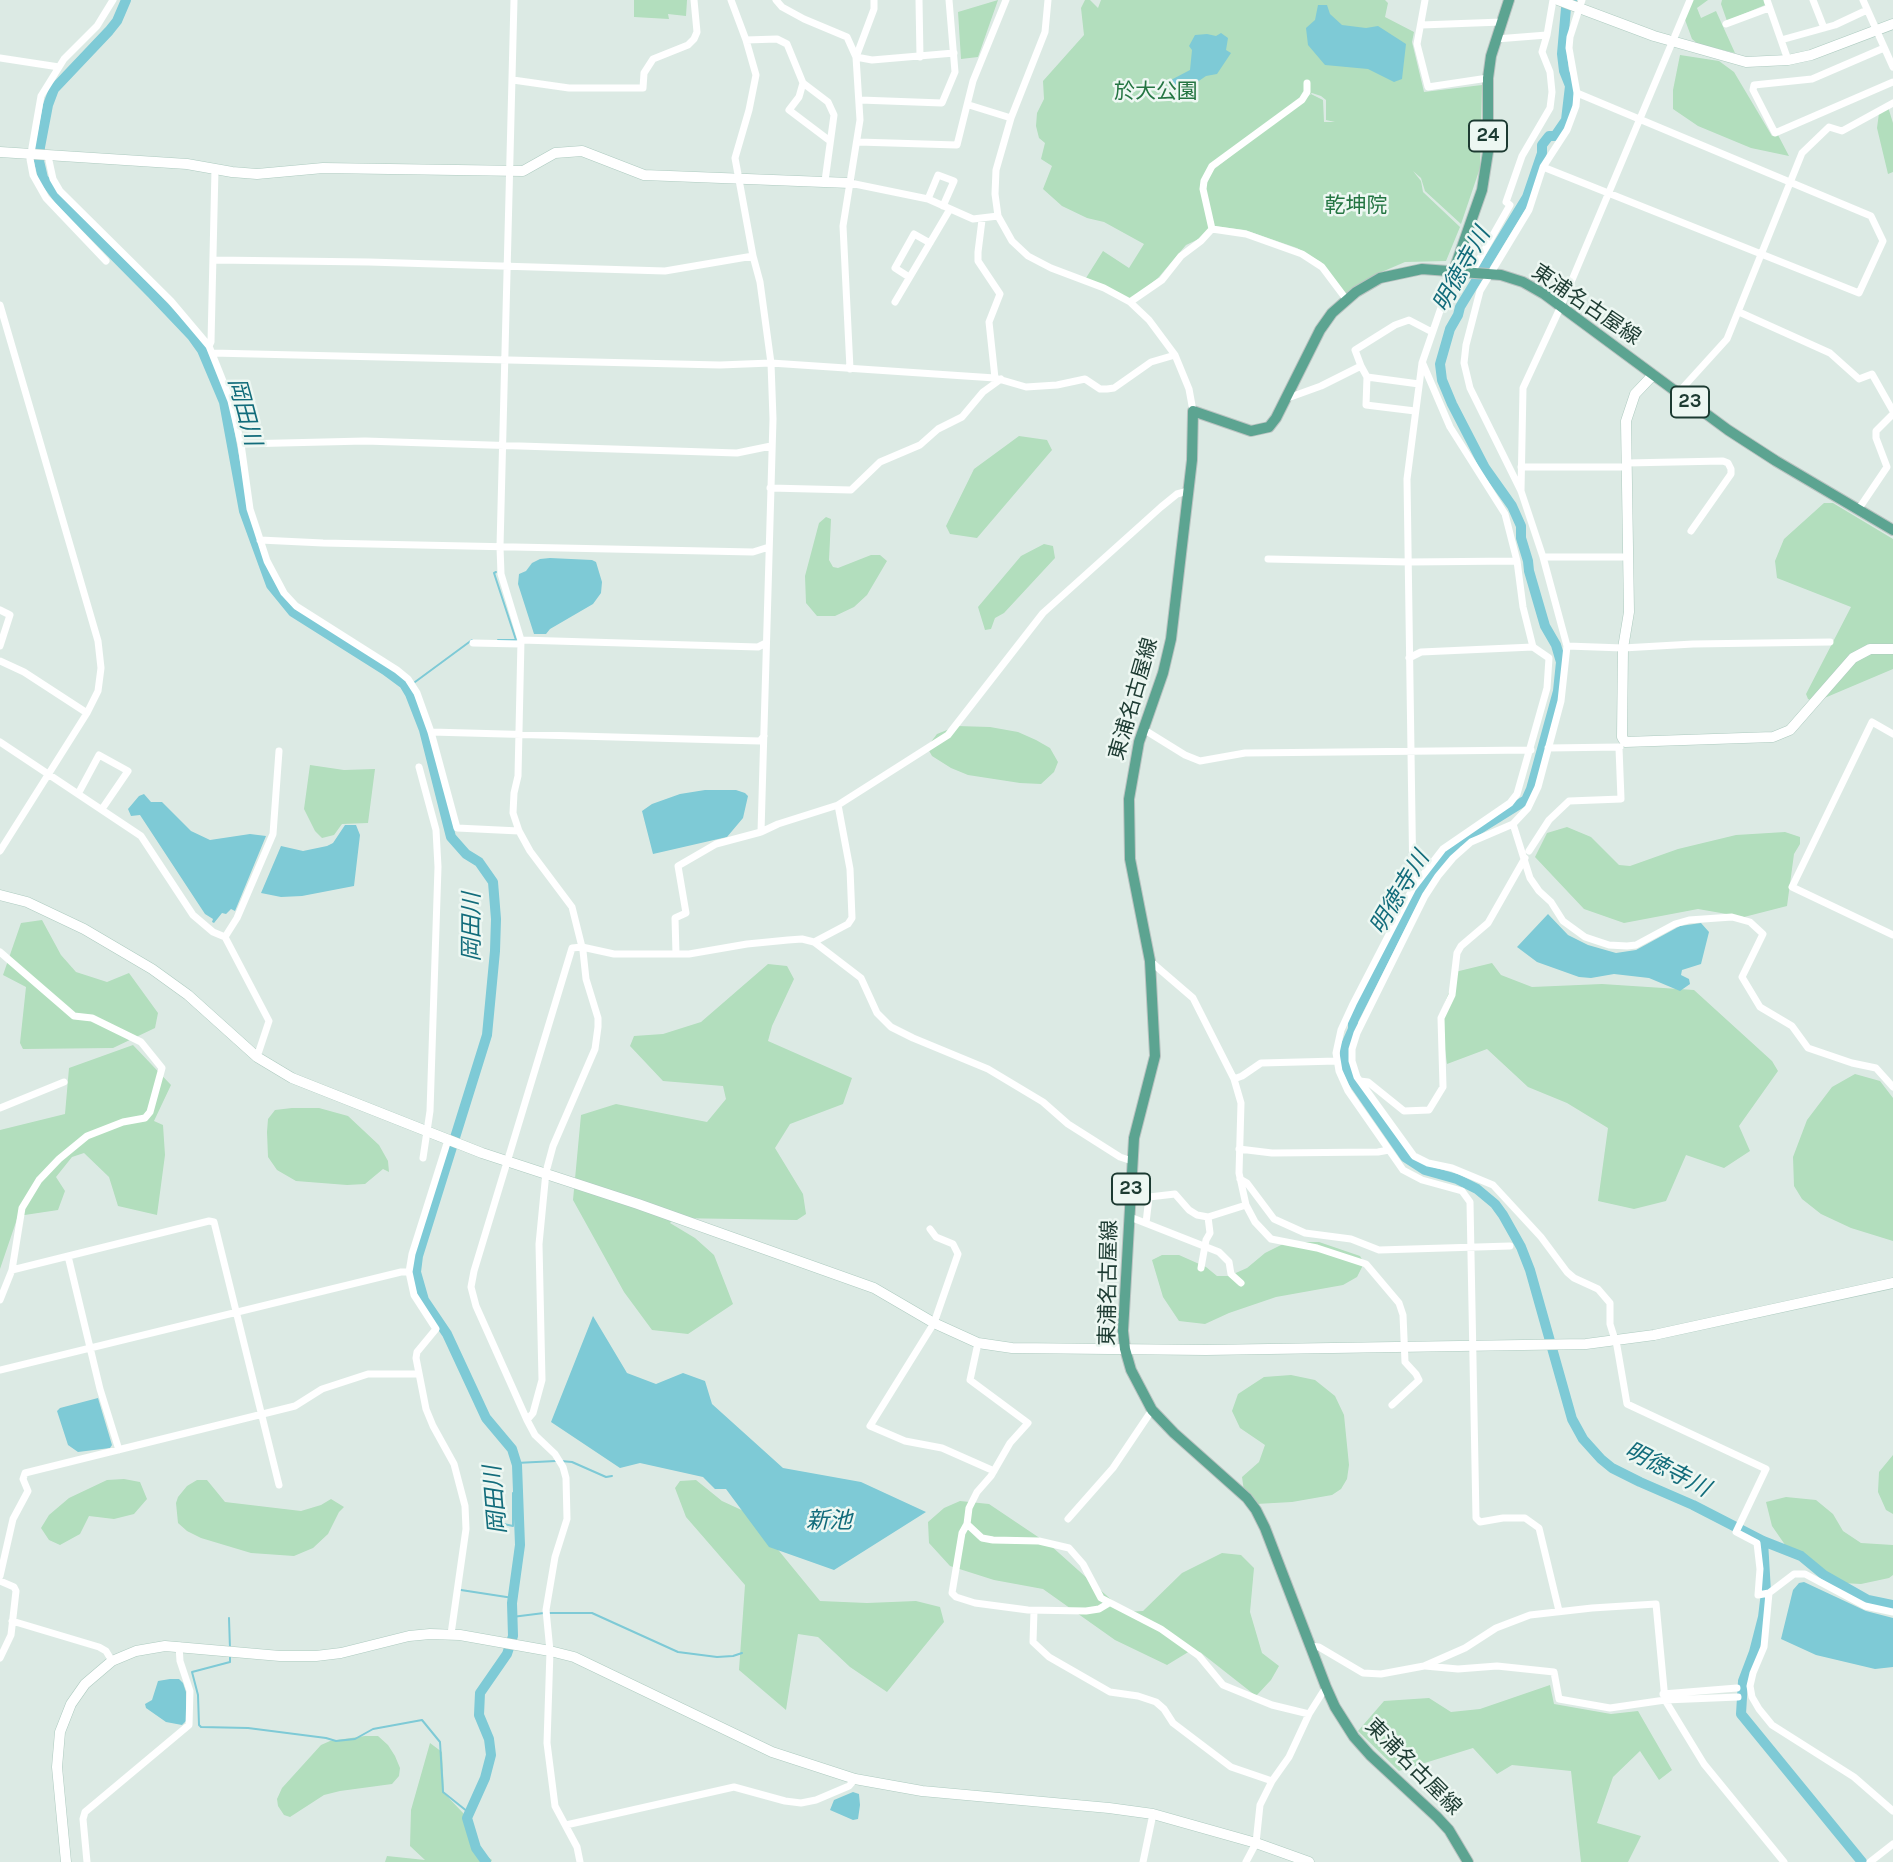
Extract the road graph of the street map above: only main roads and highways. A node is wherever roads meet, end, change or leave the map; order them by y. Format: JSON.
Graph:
{"nodes":[{"id":1,"x":1510,"y":0,"type":"edge"},
{"id":2,"x":1454,"y":270,"type":"junction"},
{"id":3,"x":1893,"y":530,"type":"edge"},
{"id":4,"x":1468,"y":1862,"type":"edge"}],
"edges":[{"from":1,"to":2,"type":"main road","number":"24"},
{"from":2,"to":3,"type":"main road","name":"東浦名古屋線","number":"23"},
{"from":2,"to":4,"type":"main road","name":"東浦名古屋線","number":"23"}]}
